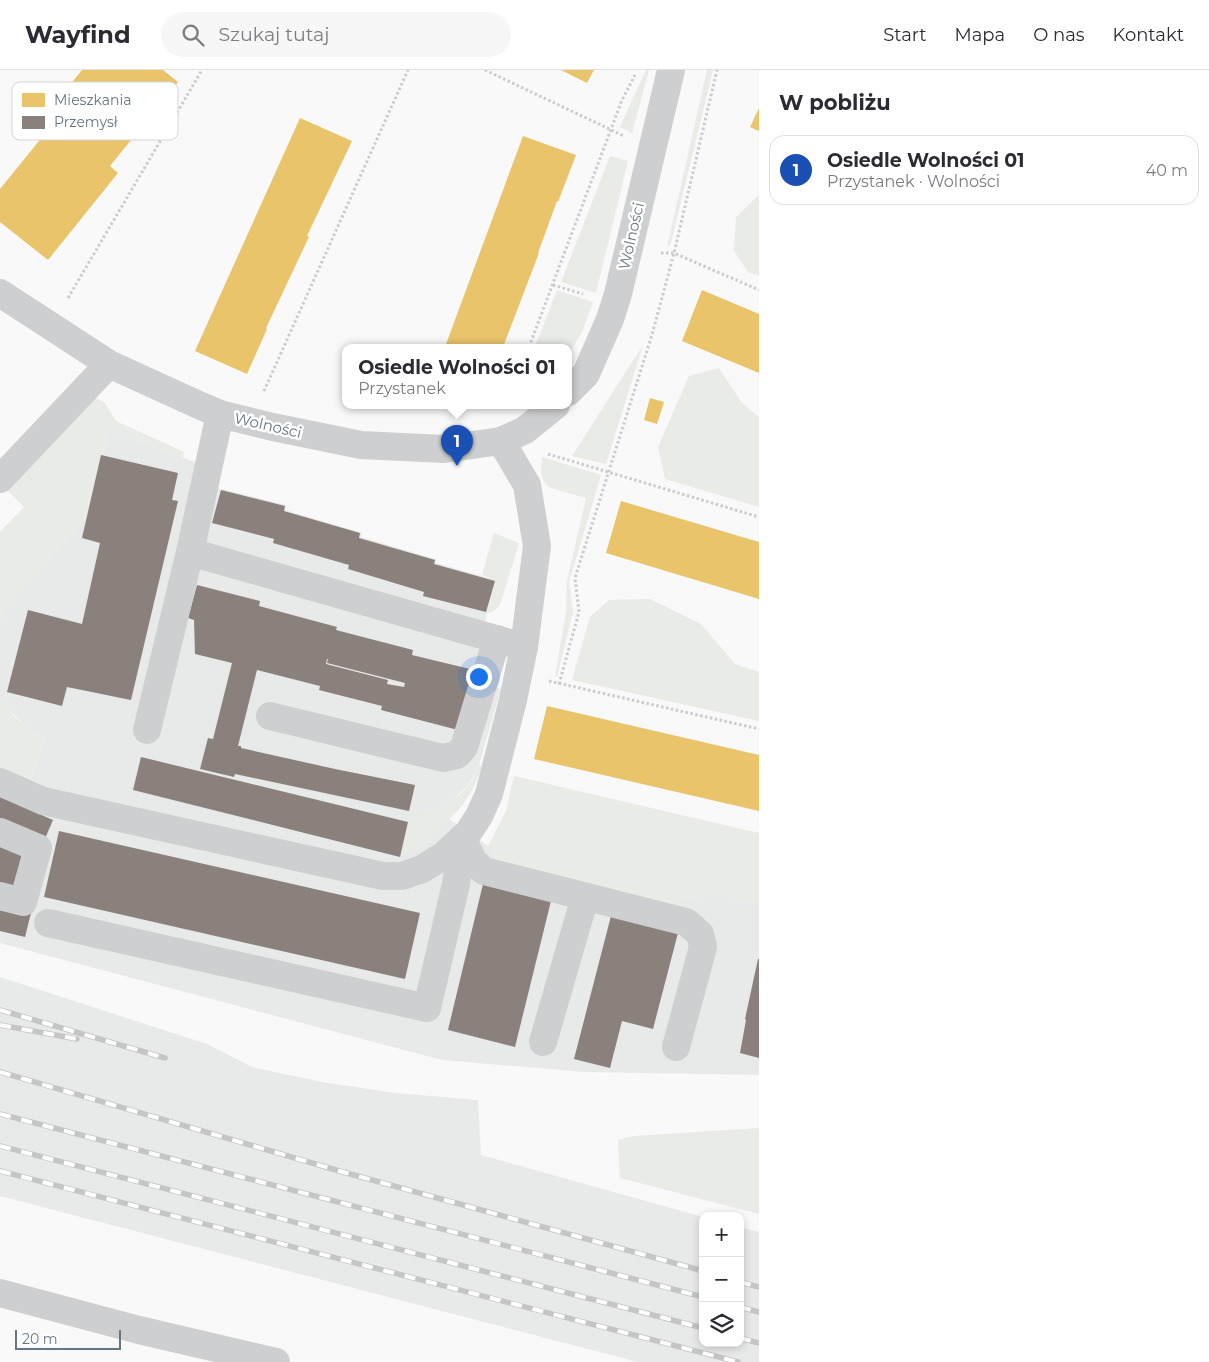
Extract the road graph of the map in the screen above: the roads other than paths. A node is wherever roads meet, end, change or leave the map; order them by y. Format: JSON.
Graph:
{"nodes":[{"id":1,"x":671,"y":70,"type":"edge"},
{"id":2,"x":0,"y":293,"type":"edge"},
{"id":3,"x":109,"y":364,"type":"junction"},
{"id":4,"x":572,"y":388,"type":"edge"},
{"id":5,"x":551,"y":409,"type":"edge"},
{"id":6,"x":220,"y":414,"type":"junction"},
{"id":7,"x":501,"y":441,"type":"junction"},
{"id":8,"x":0,"y":479,"type":"edge"},
{"id":9,"x":190,"y":552,"type":"junction"},
{"id":10,"x":497,"y":639,"type":"junction"},
{"id":11,"x":524,"y":647,"type":"junction"},
{"id":12,"x":270,"y":716,"type":"dead end"},
{"id":13,"x":147,"y":730,"type":"dead end"},
{"id":14,"x":0,"y":782,"type":"edge"},
{"id":15,"x":0,"y":832,"type":"edge"},
{"id":16,"x":462,"y":838,"type":"junction"},
{"id":17,"x":0,"y":896,"type":"edge"},
{"id":18,"x":585,"y":897,"type":"junction"},
{"id":19,"x":48,"y":923,"type":"dead end"},
{"id":20,"x":543,"y":1042,"type":"dead end"},
{"id":21,"x":676,"y":1047,"type":"dead end"},
{"id":22,"x":0,"y":1293,"type":"edge"},
{"id":23,"x":276,"y":1362,"type":"edge"}],
"edges":[{"from":1,"to":4,"type":"street","name":"Wolności"},
{"from":2,"to":3,"type":"street","name":"Wolności"},
{"from":3,"to":6,"type":"street","name":"Wolności"},
{"from":3,"to":8,"type":"street"},
{"from":5,"to":7,"type":"street","name":"Wolności"},
{"from":6,"to":7,"type":"street","name":"Wolności"},
{"from":6,"to":9,"type":"street"},
{"from":7,"to":11,"type":"street"},
{"from":9,"to":10,"type":"street"},
{"from":9,"to":13,"type":"street"},
{"from":10,"to":11,"type":"street"},
{"from":10,"to":12,"type":"street"},
{"from":11,"to":16,"type":"street"},
{"from":14,"to":16,"type":"street"},
{"from":15,"to":17,"type":"street"},
{"from":16,"to":18,"type":"street"},
{"from":16,"to":19,"type":"street"},
{"from":18,"to":20,"type":"street"},
{"from":18,"to":21,"type":"street"},
{"from":22,"to":23,"type":"street"}]}
